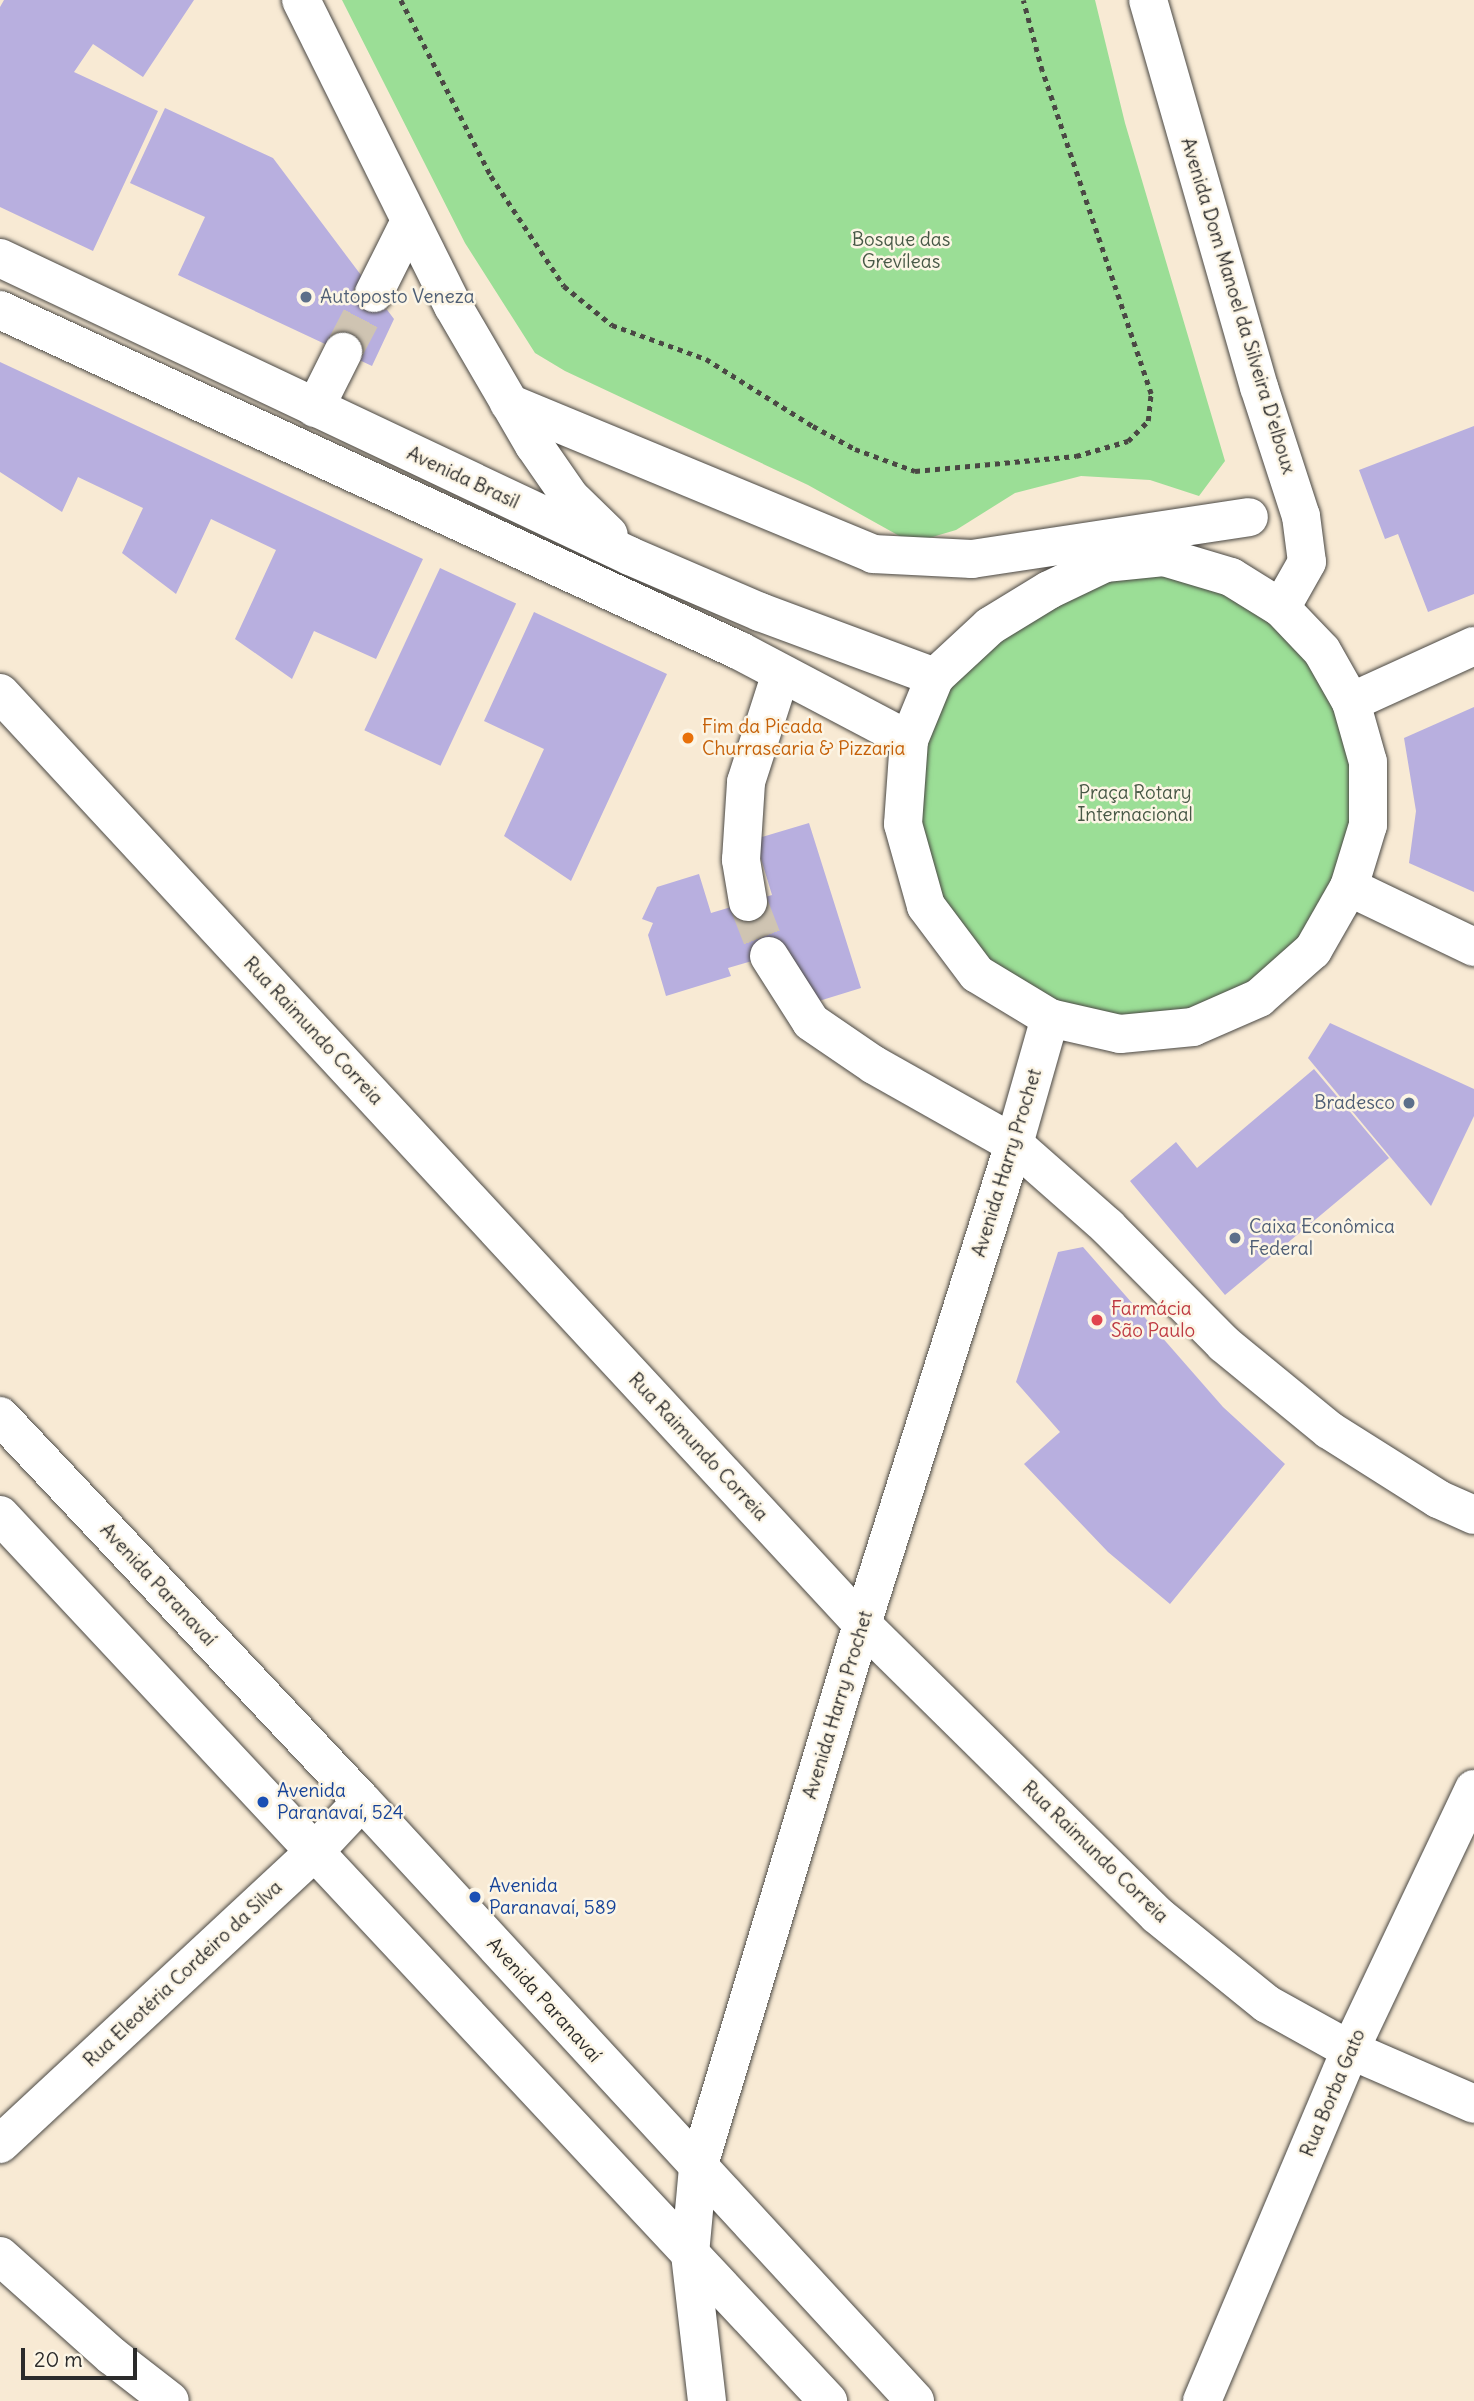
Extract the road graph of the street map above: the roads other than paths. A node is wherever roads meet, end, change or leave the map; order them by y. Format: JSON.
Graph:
{"nodes":[{"id":1,"x":301,"y":0,"type":"edge"},
{"id":2,"x":1148,"y":0,"type":"edge"},
{"id":3,"x":410,"y":220,"type":"junction"},
{"id":4,"x":0,"y":258,"type":"edge"},
{"id":5,"x":374,"y":293,"type":"tunnel mouth"},
{"id":6,"x":0,"y":310,"type":"edge"},
{"id":7,"x":343,"y":352,"type":"tunnel mouth"},
{"id":8,"x":509,"y":403,"type":"junction"},
{"id":9,"x":314,"y":408,"type":"junction"},
{"id":10,"x":1249,"y":517,"type":"dead end"},
{"id":11,"x":1084,"y":543,"type":"junction"},
{"id":12,"x":630,"y":556,"type":"junction"},
{"id":13,"x":1139,"y":560,"type":"junction"},
{"id":14,"x":1281,"y":608,"type":"junction"},
{"id":15,"x":1474,"y":646,"type":"edge"},
{"id":16,"x":781,"y":673,"type":"junction"},
{"id":17,"x":935,"y":677,"type":"junction"},
{"id":18,"x":3,"y":702,"type":"edge"},
{"id":19,"x":1351,"y":702,"type":"junction"},
{"id":20,"x":909,"y":740,"type":"junction"},
{"id":21,"x":1349,"y":887,"type":"junction"},
{"id":22,"x":748,"y":902,"type":"tunnel mouth"},
{"id":23,"x":1474,"y":947,"type":"edge"},
{"id":24,"x":769,"y":956,"type":"tunnel mouth"},
{"id":25,"x":1050,"y":1018,"type":"junction"},
{"id":26,"x":1014,"y":1144,"type":"junction"},
{"id":27,"x":0,"y":1416,"type":"edge"},
{"id":28,"x":0,"y":1515,"type":"edge"},
{"id":29,"x":1474,"y":1515,"type":"edge"},
{"id":30,"x":862,"y":1623,"type":"junction"},
{"id":31,"x":1474,"y":1789,"type":"edge"},
{"id":32,"x":362,"y":1801,"type":"junction"},
{"id":33,"x":316,"y":1850,"type":"junction"},
{"id":34,"x":1350,"y":2050,"type":"junction"},
{"id":35,"x":1474,"y":2104,"type":"edge"},
{"id":36,"x":0,"y":2144,"type":"edge"},
{"id":37,"x":698,"y":2168,"type":"junction"},
{"id":38,"x":690,"y":2254,"type":"junction"},
{"id":39,"x":0,"y":2256,"type":"edge"},
{"id":40,"x":170,"y":2401,"type":"edge"},
{"id":41,"x":707,"y":2401,"type":"edge"},
{"id":42,"x":828,"y":2401,"type":"edge"},
{"id":43,"x":915,"y":2401,"type":"edge"},
{"id":44,"x":1202,"y":2401,"type":"edge"}],
"edges":[{"from":1,"to":3,"type":"main road"},
{"from":2,"to":14,"type":"main road","name":"Avenida Dom Manoel da Silveira D'elboux"},
{"from":3,"to":5,"type":"main road"},
{"from":3,"to":8,"type":"main road"},
{"from":4,"to":9,"type":"main road","name":"Avenida Brasil"},
{"from":6,"to":16,"type":"main road"},
{"from":7,"to":9,"type":"main road"},
{"from":8,"to":11,"type":"main road"},
{"from":8,"to":12,"type":"main road"},
{"from":9,"to":12,"type":"main road","name":"Avenida Brasil"},
{"from":10,"to":11,"type":"main road"},
{"from":11,"to":13,"type":"main road"},
{"from":12,"to":17,"type":"main road","name":"Avenida Brasil"},
{"from":13,"to":14,"type":"main road"},
{"from":13,"to":17,"type":"main road"},
{"from":14,"to":19,"type":"main road"},
{"from":15,"to":19,"type":"main road"},
{"from":16,"to":20,"type":"main road"},
{"from":16,"to":22,"type":"main road"},
{"from":17,"to":20,"type":"main road"},
{"from":18,"to":30,"type":"main road","name":"Rua Raimundo Correia"},
{"from":19,"to":21,"type":"main road"},
{"from":20,"to":25,"type":"main road"},
{"from":21,"to":23,"type":"main road"},
{"from":21,"to":25,"type":"main road"},
{"from":24,"to":26,"type":"main road"},
{"from":25,"to":26,"type":"main road","name":"Avenida Harry Prochet"},
{"from":26,"to":29,"type":"main road"},
{"from":26,"to":30,"type":"main road","name":"Avenida Harry Prochet"},
{"from":27,"to":32,"type":"main road","name":"Avenida Paranavaí"},
{"from":28,"to":33,"type":"main road"},
{"from":30,"to":34,"type":"main road","name":"Rua Raimundo Correia"},
{"from":30,"to":37,"type":"main road","name":"Avenida Harry Prochet"},
{"from":31,"to":34,"type":"main road","name":"Rua Borba Gato"},
{"from":32,"to":33,"type":"main road","name":"Rua Eleotéria Cordeiro da Silva"},
{"from":32,"to":37,"type":"main road","name":"Avenida Paranavaí"},
{"from":33,"to":36,"type":"main road","name":"Rua Eleotéria Cordeiro da Silva"},
{"from":33,"to":38,"type":"main road"},
{"from":34,"to":35,"type":"main road","name":"Rua Raimundo Correia"},
{"from":34,"to":44,"type":"main road","name":"Rua Borba Gato"},
{"from":37,"to":38,"type":"main road","name":"Avenida Harry Prochet"},
{"from":37,"to":43,"type":"main road","name":"Avenida Paranavaí"},
{"from":38,"to":41,"type":"main road","name":"Avenida Harry Prochet"},
{"from":38,"to":42,"type":"main road"},
{"from":39,"to":40,"type":"main road"}]}
